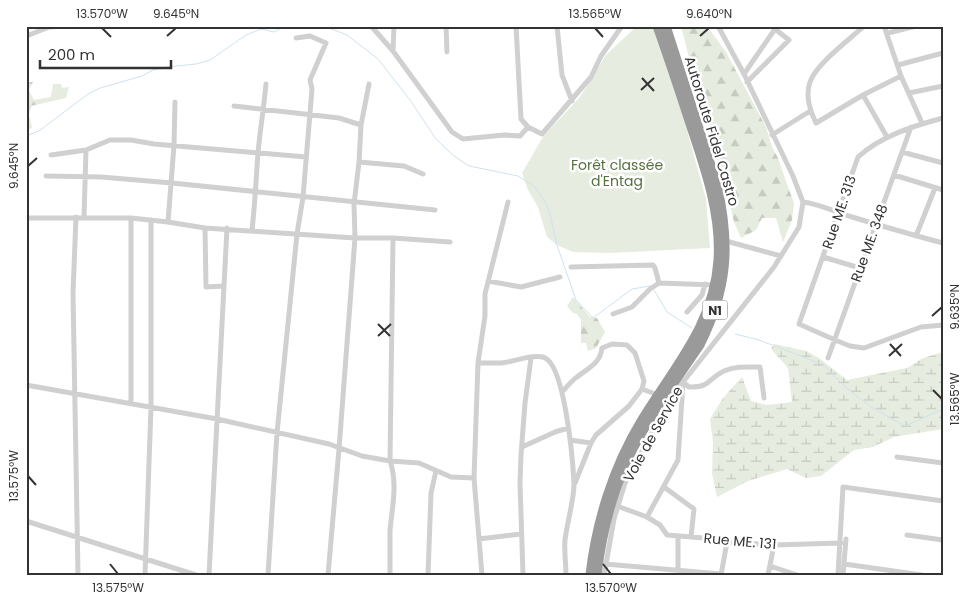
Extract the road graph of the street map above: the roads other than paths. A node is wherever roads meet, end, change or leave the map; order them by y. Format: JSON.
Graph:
{"nodes":[{"id":1,"x":67,"y":26,"type":"edge"},
{"id":2,"x":371,"y":26,"type":"edge"},
{"id":3,"x":394,"y":26,"type":"edge"},
{"id":4,"x":446,"y":26,"type":"edge"},
{"id":5,"x":516,"y":26,"type":"edge"},
{"id":6,"x":557,"y":26,"type":"edge"},
{"id":7,"x":622,"y":26,"type":"edge"},
{"id":8,"x":658,"y":26,"type":"edge"},
{"id":9,"x":666,"y":26,"type":"edge"},
{"id":10,"x":718,"y":26,"type":"edge"},
{"id":11,"x":864,"y":26,"type":"edge"},
{"id":12,"x":884,"y":26,"type":"edge"},
{"id":13,"x":916,"y":26,"type":"edge"},
{"id":14,"x":62,"y":27,"type":"edge"},
{"id":15,"x":776,"y":28,"type":"edge"},
{"id":16,"x":26,"y":34,"type":"edge"},
{"id":17,"x":888,"y":34,"type":"junction"},
{"id":18,"x":296,"y":38,"type":"dead end"},
{"id":19,"x":393,"y":51,"type":"junction"},
{"id":20,"x":446,"y":52,"type":"dead end"},
{"id":21,"x":943,"y":53,"type":"edge"},
{"id":22,"x":898,"y":65,"type":"junction"},
{"id":23,"x":744,"y":74,"type":"junction"},
{"id":24,"x":901,"y":76,"type":"junction"},
{"id":25,"x":747,"y":82,"type":"junction"},
{"id":26,"x":266,"y":84,"type":"dead end"},
{"id":27,"x":369,"y":84,"type":"dead end"},
{"id":28,"x":943,"y":86,"type":"edge"},
{"id":29,"x":909,"y":93,"type":"junction"},
{"id":30,"x":863,"y":95,"type":"junction"},
{"id":31,"x":572,"y":101,"type":"junction"},
{"id":32,"x":175,"y":102,"type":"dead end"},
{"id":33,"x":234,"y":106,"type":"dead end"},
{"id":34,"x":264,"y":110,"type":"junction"},
{"id":35,"x":810,"y":111,"type":"junction"},
{"id":36,"x":310,"y":114,"type":"junction"},
{"id":37,"x":943,"y":118,"type":"edge"},
{"id":38,"x":922,"y":123,"type":"junction"},
{"id":39,"x":361,"y":125,"type":"junction"},
{"id":40,"x":528,"y":127,"type":"junction"},
{"id":41,"x":911,"y":127,"type":"junction"},
{"id":42,"x":772,"y":135,"type":"junction"},
{"id":43,"x":887,"y":137,"type":"junction"},
{"id":44,"x":174,"y":145,"type":"junction"},
{"id":45,"x":86,"y":150,"type":"junction"},
{"id":46,"x":258,"y":152,"type":"junction"},
{"id":47,"x":902,"y":152,"type":"junction"},
{"id":48,"x":52,"y":155,"type":"dead end"},
{"id":49,"x":306,"y":157,"type":"junction"},
{"id":50,"x":359,"y":162,"type":"junction"},
{"id":51,"x":943,"y":163,"type":"edge"},
{"id":52,"x":423,"y":174,"type":"dead end"},
{"id":53,"x":894,"y":175,"type":"junction"},
{"id":54,"x":46,"y":176,"type":"dead end"},
{"id":55,"x":85,"y":176,"type":"junction"},
{"id":56,"x":172,"y":183,"type":"junction"},
{"id":57,"x":935,"y":188,"type":"junction"},
{"id":58,"x":943,"y":190,"type":"edge"},
{"id":59,"x":256,"y":191,"type":"junction"},
{"id":60,"x":303,"y":197,"type":"junction"},
{"id":61,"x":354,"y":201,"type":"junction"},
{"id":62,"x":508,"y":202,"type":"dead end"},
{"id":63,"x":803,"y":202,"type":"junction"},
{"id":64,"x":435,"y":210,"type":"dead end"},
{"id":65,"x":838,"y":213,"type":"junction"},
{"id":66,"x":76,"y":217,"type":"junction"},
{"id":67,"x":84,"y":217,"type":"junction"},
{"id":68,"x":26,"y":218,"type":"edge"},
{"id":69,"x":130,"y":218,"type":"junction"},
{"id":70,"x":151,"y":220,"type":"junction"},
{"id":71,"x":168,"y":222,"type":"junction"},
{"id":72,"x":876,"y":225,"type":"junction"},
{"id":73,"x":205,"y":228,"type":"junction"},
{"id":74,"x":227,"y":228,"type":"junction"},
{"id":75,"x":252,"y":230,"type":"junction"},
{"id":76,"x":297,"y":234,"type":"junction"},
{"id":77,"x":916,"y":236,"type":"junction"},
{"id":78,"x":354,"y":238,"type":"junction"},
{"id":79,"x":393,"y":238,"type":"junction"},
{"id":80,"x":726,"y":241,"type":"junction"},
{"id":81,"x":450,"y":242,"type":"dead end"},
{"id":82,"x":943,"y":243,"type":"edge"},
{"id":83,"x":781,"y":256,"type":"junction"},
{"id":84,"x":823,"y":257,"type":"junction"},
{"id":85,"x":571,"y":267,"type":"dead end"},
{"id":86,"x":860,"y":268,"type":"junction"},
{"id":87,"x":560,"y":277,"type":"dead end"},
{"id":88,"x":488,"y":281,"type":"junction"},
{"id":89,"x":659,"y":283,"type":"junction"},
{"id":90,"x":705,"y":284,"type":"junction"},
{"id":91,"x":715,"y":285,"type":"junction"},
{"id":92,"x":224,"y":286,"type":"junction"},
{"id":93,"x":687,"y":312,"type":"dead end"},
{"id":94,"x":614,"y":314,"type":"dead end"},
{"id":95,"x":943,"y":325,"type":"edge"},
{"id":96,"x":835,"y":340,"type":"junction"},
{"id":97,"x":531,"y":358,"type":"junction"},
{"id":98,"x":828,"y":358,"type":"dead end"},
{"id":99,"x":478,"y":363,"type":"junction"},
{"id":100,"x":680,"y":380,"type":"junction"},
{"id":101,"x":26,"y":385,"type":"edge"},
{"id":102,"x":642,"y":389,"type":"junction"},
{"id":103,"x":563,"y":391,"type":"junction"},
{"id":104,"x":76,"y":393,"type":"junction"},
{"id":105,"x":658,"y":395,"type":"junction"},
{"id":106,"x":764,"y":398,"type":"dead end"},
{"id":107,"x":131,"y":403,"type":"junction"},
{"id":108,"x":151,"y":406,"type":"junction"},
{"id":109,"x":217,"y":419,"type":"junction"},
{"id":110,"x":568,"y":428,"type":"junction"},
{"id":111,"x":277,"y":433,"type":"junction"},
{"id":112,"x":570,"y":440,"type":"junction"},
{"id":113,"x":591,"y":443,"type":"junction"},
{"id":114,"x":522,"y":447,"type":"junction"},
{"id":115,"x":340,"y":449,"type":"junction"},
{"id":116,"x":897,"y":457,"type":"dead end"},
{"id":117,"x":390,"y":461,"type":"junction"},
{"id":118,"x":943,"y":463,"type":"edge"},
{"id":119,"x":436,"y":471,"type":"junction"},
{"id":120,"x":474,"y":478,"type":"junction"},
{"id":121,"x":574,"y":486,"type":"junction"},
{"id":122,"x":664,"y":487,"type":"junction"},
{"id":123,"x":943,"y":501,"type":"edge"},
{"id":124,"x":618,"y":506,"type":"junction"},
{"id":125,"x":647,"y":517,"type":"junction"},
{"id":126,"x":26,"y":521,"type":"edge"},
{"id":127,"x":521,"y":534,"type":"junction"},
{"id":128,"x":907,"y":535,"type":"dead end"},
{"id":129,"x":678,"y":536,"type":"junction"},
{"id":130,"x":691,"y":537,"type":"junction"},
{"id":131,"x":77,"y":538,"type":"junction"},
{"id":132,"x":479,"y":539,"type":"junction"},
{"id":133,"x":943,"y":540,"type":"edge"},
{"id":134,"x":844,"y":541,"type":"junction"},
{"id":135,"x":727,"y":542,"type":"junction"},
{"id":136,"x":774,"y":545,"type":"junction"},
{"id":137,"x":145,"y":558,"type":"junction"},
{"id":138,"x":605,"y":564,"type":"junction"},
{"id":139,"x":844,"y":564,"type":"junction"},
{"id":140,"x":770,"y":566,"type":"junction"},
{"id":141,"x":678,"y":570,"type":"junction"},
{"id":142,"x":721,"y":574,"type":"edge"},
{"id":143,"x":78,"y":575,"type":"edge"},
{"id":144,"x":145,"y":575,"type":"edge"},
{"id":145,"x":196,"y":575,"type":"edge"},
{"id":146,"x":209,"y":575,"type":"edge"},
{"id":147,"x":268,"y":575,"type":"edge"},
{"id":148,"x":328,"y":575,"type":"edge"},
{"id":149,"x":390,"y":575,"type":"edge"},
{"id":150,"x":428,"y":575,"type":"edge"},
{"id":151,"x":482,"y":575,"type":"edge"},
{"id":152,"x":523,"y":575,"type":"edge"},
{"id":153,"x":566,"y":575,"type":"edge"},
{"id":154,"x":590,"y":575,"type":"edge"},
{"id":155,"x":597,"y":575,"type":"edge"},
{"id":156,"x":604,"y":575,"type":"edge"},
{"id":157,"x":768,"y":575,"type":"edge"},
{"id":158,"x":797,"y":575,"type":"edge"},
{"id":159,"x":838,"y":575,"type":"edge"},
{"id":160,"x":844,"y":575,"type":"edge"},
{"id":161,"x":922,"y":575,"type":"edge"}],
"edges":[{"from":1,"to":14,"type":"street"},
{"from":2,"to":19,"type":"street"},
{"from":3,"to":19,"type":"street"},
{"from":4,"to":20,"type":"street"},
{"from":5,"to":40,"type":"street"},
{"from":6,"to":31,"type":"street"},
{"from":7,"to":31,"type":"street"},
{"from":8,"to":91,"type":"highway","name":"Autoroute Fidel Castro","number":"N1"},
{"from":9,"to":80,"type":"highway","name":"Autoroute Fidel Castro","number":"N1"},
{"from":10,"to":23,"type":"street"},
{"from":11,"to":35,"type":"street"},
{"from":12,"to":17,"type":"street"},
{"from":13,"to":17,"type":"street"},
{"from":14,"to":16,"type":"street"},
{"from":15,"to":23,"type":"street"},
{"from":15,"to":25,"type":"street"},
{"from":17,"to":22,"type":"street"},
{"from":18,"to":36,"type":"street"},
{"from":19,"to":40,"type":"street"},
{"from":21,"to":22,"type":"street"},
{"from":22,"to":24,"type":"street"},
{"from":23,"to":25,"type":"street"},
{"from":24,"to":29,"type":"street"},
{"from":24,"to":30,"type":"street"},
{"from":25,"to":42,"type":"street"},
{"from":26,"to":34,"type":"street"},
{"from":27,"to":39,"type":"street"},
{"from":28,"to":29,"type":"street"},
{"from":29,"to":38,"type":"street"},
{"from":30,"to":35,"type":"street"},
{"from":30,"to":43,"type":"street"},
{"from":31,"to":40,"type":"street"},
{"from":32,"to":44,"type":"street"},
{"from":33,"to":34,"type":"street"},
{"from":34,"to":36,"type":"street"},
{"from":34,"to":46,"type":"street"},
{"from":35,"to":42,"type":"street"},
{"from":36,"to":39,"type":"street"},
{"from":36,"to":49,"type":"street"},
{"from":37,"to":38,"type":"street","name":"Rue ME. 313"},
{"from":38,"to":41,"type":"street","name":"Rue ME. 313"},
{"from":39,"to":50,"type":"street"},
{"from":41,"to":43,"type":"street","name":"Rue ME. 313"},
{"from":41,"to":47,"type":"street","name":"Rue ME. 348"},
{"from":42,"to":63,"type":"street"},
{"from":43,"to":65,"type":"street","name":"Rue ME. 313"},
{"from":44,"to":45,"type":"street"},
{"from":44,"to":46,"type":"street"},
{"from":44,"to":56,"type":"street"},
{"from":45,"to":48,"type":"street"},
{"from":45,"to":55,"type":"street"},
{"from":46,"to":49,"type":"street"},
{"from":46,"to":59,"type":"street"},
{"from":47,"to":51,"type":"street"},
{"from":47,"to":53,"type":"street","name":"Rue ME. 348"},
{"from":49,"to":60,"type":"street"},
{"from":50,"to":52,"type":"street"},
{"from":50,"to":61,"type":"street"},
{"from":53,"to":57,"type":"street"},
{"from":53,"to":72,"type":"street","name":"Rue ME. 348"},
{"from":54,"to":55,"type":"street"},
{"from":55,"to":56,"type":"street"},
{"from":55,"to":67,"type":"street"},
{"from":56,"to":59,"type":"street"},
{"from":56,"to":71,"type":"street"},
{"from":57,"to":58,"type":"street"},
{"from":57,"to":77,"type":"street"},
{"from":59,"to":60,"type":"street"},
{"from":59,"to":75,"type":"street"},
{"from":60,"to":61,"type":"street"},
{"from":60,"to":76,"type":"street"},
{"from":61,"to":64,"type":"street"},
{"from":61,"to":78,"type":"street"},
{"from":62,"to":88,"type":"street"},
{"from":63,"to":65,"type":"street"},
{"from":63,"to":83,"type":"street","name":"Voie de Service"},
{"from":65,"to":72,"type":"street"},
{"from":65,"to":84,"type":"street","name":"Rue ME. 313"},
{"from":66,"to":67,"type":"street"},
{"from":66,"to":68,"type":"street"},
{"from":66,"to":104,"type":"street"},
{"from":67,"to":69,"type":"street"},
{"from":69,"to":70,"type":"street"},
{"from":69,"to":107,"type":"street"},
{"from":70,"to":71,"type":"street"},
{"from":70,"to":108,"type":"street"},
{"from":71,"to":73,"type":"street"},
{"from":72,"to":77,"type":"street"},
{"from":72,"to":86,"type":"street","name":"Rue ME. 348"},
{"from":73,"to":74,"type":"street"},
{"from":73,"to":92,"type":"street"},
{"from":74,"to":75,"type":"street"},
{"from":74,"to":92,"type":"street"},
{"from":75,"to":76,"type":"street"},
{"from":76,"to":78,"type":"street"},
{"from":76,"to":111,"type":"street"},
{"from":77,"to":82,"type":"street"},
{"from":78,"to":79,"type":"street"},
{"from":78,"to":115,"type":"street"},
{"from":79,"to":81,"type":"street"},
{"from":79,"to":117,"type":"street"},
{"from":80,"to":83,"type":"street"},
{"from":80,"to":100,"type":"highway","name":"Autoroute Fidel Castro","number":"N1"},
{"from":83,"to":100,"type":"street","name":"Voie de Service"},
{"from":84,"to":86,"type":"street"},
{"from":84,"to":96,"type":"street","name":"Rue ME. 313"},
{"from":85,"to":89,"type":"street"},
{"from":86,"to":96,"type":"street","name":"Rue ME. 348"},
{"from":87,"to":88,"type":"street"},
{"from":88,"to":99,"type":"street"},
{"from":89,"to":90,"type":"street"},
{"from":89,"to":94,"type":"street"},
{"from":90,"to":91,"type":"street"},
{"from":90,"to":93,"type":"street"},
{"from":91,"to":105,"type":"highway","name":"Autoroute Fidel Castro","number":"N1"},
{"from":92,"to":109,"type":"street"},
{"from":95,"to":96,"type":"street"},
{"from":96,"to":98,"type":"street","name":"Rue ME. 348"},
{"from":97,"to":99,"type":"street"},
{"from":97,"to":103,"type":"street"},
{"from":97,"to":114,"type":"street"},
{"from":99,"to":120,"type":"street"},
{"from":100,"to":106,"type":"street"},
{"from":100,"to":122,"type":"street"},
{"from":100,"to":124,"type":"street","name":"Voie de Service"},
{"from":100,"to":155,"type":"highway","name":"Autoroute Fidel Castro","number":"N1"},
{"from":101,"to":104,"type":"street"},
{"from":102,"to":103,"type":"street"},
{"from":102,"to":105,"type":"street"},
{"from":102,"to":113,"type":"street"},
{"from":103,"to":110,"type":"street"},
{"from":104,"to":107,"type":"street"},
{"from":104,"to":131,"type":"street"},
{"from":105,"to":154,"type":"highway","name":"Autoroute Fidel Castro","number":"N1"},
{"from":107,"to":108,"type":"street"},
{"from":108,"to":109,"type":"street"},
{"from":108,"to":137,"type":"street"},
{"from":109,"to":111,"type":"street"},
{"from":109,"to":146,"type":"street"},
{"from":110,"to":112,"type":"street"},
{"from":110,"to":114,"type":"street"},
{"from":111,"to":115,"type":"street"},
{"from":111,"to":147,"type":"street"},
{"from":112,"to":113,"type":"street"},
{"from":112,"to":121,"type":"street"},
{"from":113,"to":121,"type":"street"},
{"from":114,"to":127,"type":"street"},
{"from":115,"to":117,"type":"street"},
{"from":115,"to":148,"type":"street"},
{"from":116,"to":118,"type":"street"},
{"from":117,"to":119,"type":"street"},
{"from":117,"to":149,"type":"street"},
{"from":119,"to":120,"type":"street"},
{"from":119,"to":150,"type":"street"},
{"from":120,"to":132,"type":"street"},
{"from":121,"to":153,"type":"street"},
{"from":122,"to":125,"type":"street"},
{"from":122,"to":130,"type":"street"},
{"from":123,"to":134,"type":"street"},
{"from":124,"to":125,"type":"street","name":"Rue ME. 131"},
{"from":124,"to":138,"type":"street","name":"Voie de Service"},
{"from":125,"to":129,"type":"street","name":"Rue ME. 131"},
{"from":126,"to":131,"type":"street"},
{"from":127,"to":132,"type":"street"},
{"from":127,"to":152,"type":"street"},
{"from":128,"to":133,"type":"street"},
{"from":129,"to":130,"type":"street","name":"Rue ME. 131"},
{"from":129,"to":141,"type":"street"},
{"from":130,"to":135,"type":"street","name":"Rue ME. 131"},
{"from":131,"to":137,"type":"street"},
{"from":131,"to":143,"type":"street"},
{"from":132,"to":151,"type":"street"},
{"from":134,"to":136,"type":"street","name":"Rue ME. 131"},
{"from":134,"to":139,"type":"street"},
{"from":134,"to":159,"type":"street"},
{"from":135,"to":136,"type":"street","name":"Rue ME. 131"},
{"from":135,"to":142,"type":"street"},
{"from":136,"to":140,"type":"street"},
{"from":137,"to":144,"type":"street"},
{"from":137,"to":145,"type":"street"},
{"from":138,"to":141,"type":"street"},
{"from":138,"to":156,"type":"street","name":"Voie de Service"},
{"from":139,"to":160,"type":"street"},
{"from":139,"to":161,"type":"street"},
{"from":140,"to":157,"type":"street"},
{"from":140,"to":158,"type":"street"},
{"from":141,"to":142,"type":"street"}]}
